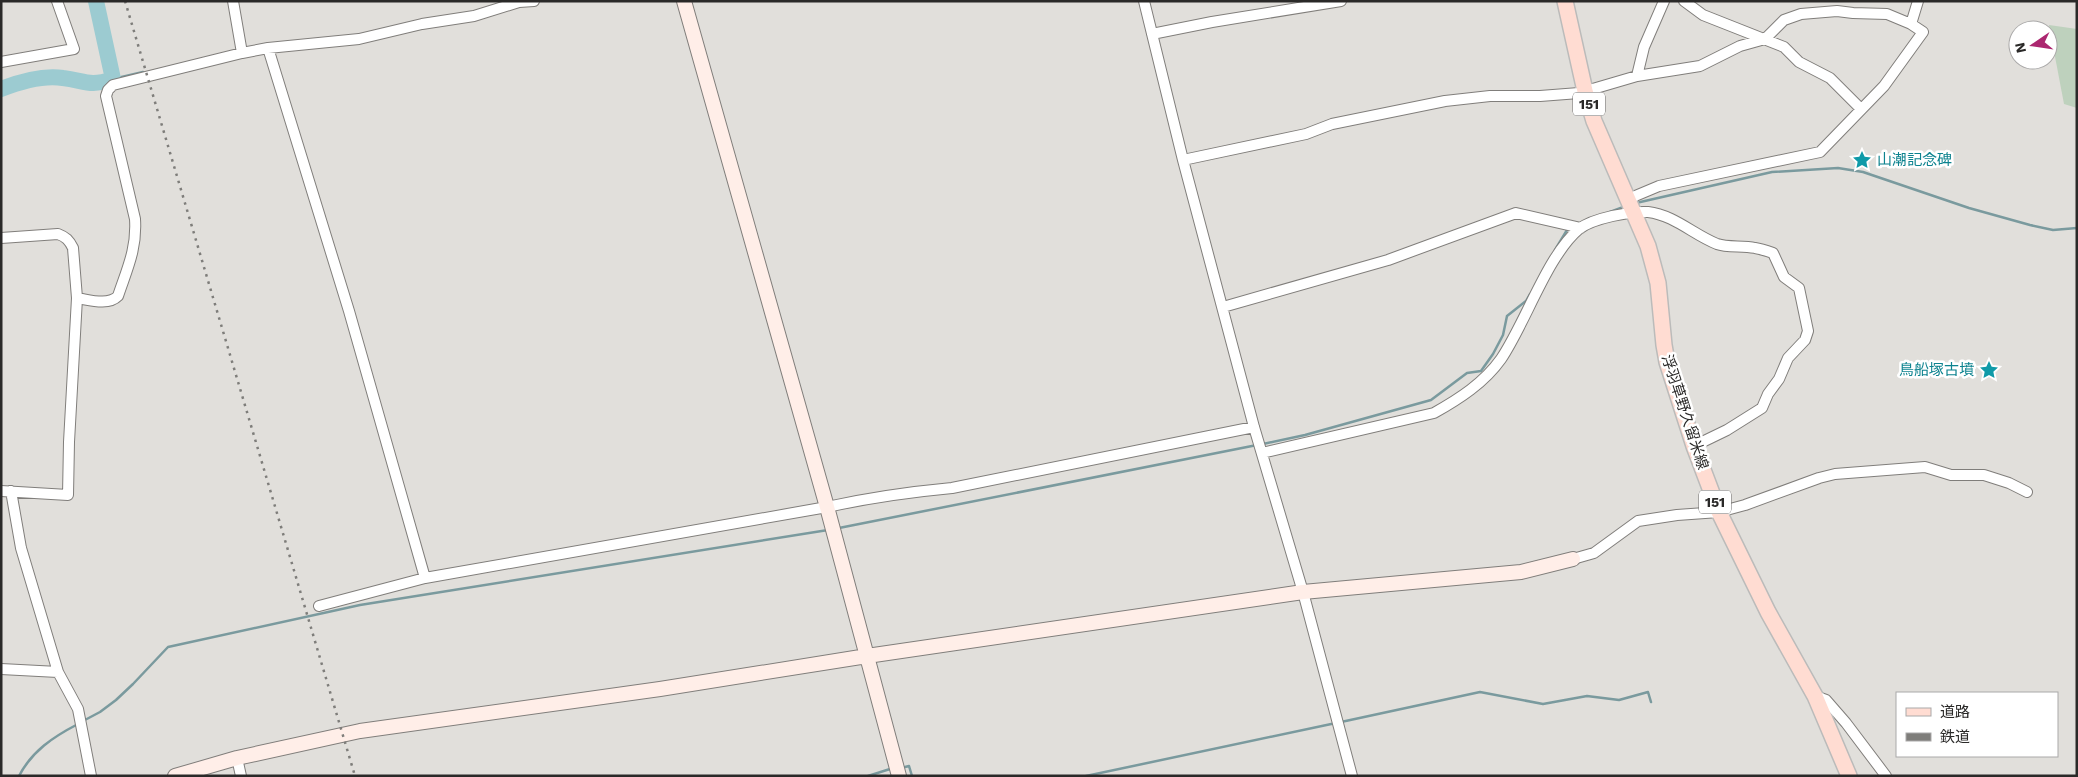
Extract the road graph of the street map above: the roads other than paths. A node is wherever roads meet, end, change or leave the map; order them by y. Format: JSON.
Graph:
{"nodes":[{"id":1,"x":57,"y":1,"type":"edge"},
{"id":2,"x":233,"y":1,"type":"edge"},
{"id":3,"x":534,"y":1,"type":"edge"},
{"id":4,"x":684,"y":1,"type":"edge"},
{"id":5,"x":1144,"y":1,"type":"edge"},
{"id":6,"x":1341,"y":1,"type":"edge"},
{"id":7,"x":1565,"y":1,"type":"edge"},
{"id":8,"x":1664,"y":1,"type":"edge"},
{"id":9,"x":1684,"y":1,"type":"edge"},
{"id":10,"x":1918,"y":1,"type":"edge"},
{"id":11,"x":1911,"y":24,"type":"junction"},
{"id":12,"x":1152,"y":34,"type":"junction"},
{"id":13,"x":1764,"y":39,"type":"junction"},
{"id":14,"x":268,"y":48,"type":"junction"},
{"id":15,"x":242,"y":53,"type":"junction"},
{"id":16,"x":1,"y":62,"type":"edge"},
{"id":17,"x":1637,"y":76,"type":"junction"},
{"id":18,"x":1585,"y":91,"type":"junction"},
{"id":19,"x":1861,"y":109,"type":"junction"},
{"id":20,"x":1183,"y":160,"type":"junction"},
{"id":21,"x":1630,"y":204,"type":"junction"},
{"id":22,"x":1581,"y":228,"type":"junction"},
{"id":23,"x":1,"y":238,"type":"edge"},
{"id":24,"x":77,"y":298,"type":"junction"},
{"id":25,"x":1223,"y":307,"type":"junction"},
{"id":26,"x":1254,"y":427,"type":"junction"},
{"id":27,"x":1694,"y":446,"type":"junction"},
{"id":28,"x":1262,"y":452,"type":"junction"},
{"id":29,"x":6,"y":491,"type":"edge"},
{"id":30,"x":2027,"y":492,"type":"dead end"},
{"id":31,"x":827,"y":507,"type":"junction"},
{"id":32,"x":1719,"y":512,"type":"junction"},
{"id":33,"x":1573,"y":559,"type":"joint"},
{"id":34,"x":425,"y":578,"type":"junction"},
{"id":35,"x":1303,"y":592,"type":"junction"},
{"id":36,"x":319,"y":606,"type":"dead end"},
{"id":37,"x":867,"y":656,"type":"junction"},
{"id":38,"x":1,"y":669,"type":"edge"},
{"id":39,"x":58,"y":672,"type":"junction"},
{"id":40,"x":1815,"y":696,"type":"junction"},
{"id":41,"x":237,"y":758,"type":"junction"},
{"id":42,"x":91,"y":776,"type":"edge"},
{"id":43,"x":176,"y":776,"type":"edge"},
{"id":44,"x":241,"y":776,"type":"edge"},
{"id":45,"x":899,"y":776,"type":"edge"},
{"id":46,"x":1352,"y":776,"type":"edge"},
{"id":47,"x":1849,"y":776,"type":"edge"},
{"id":48,"x":1886,"y":776,"type":"edge"}],
"edges":[{"from":1,"to":16,"type":"street"},
{"from":2,"to":15,"type":"street"},
{"from":3,"to":14,"type":"street"},
{"from":4,"to":31,"type":"street"},
{"from":5,"to":12,"type":"street"},
{"from":6,"to":12,"type":"street"},
{"from":7,"to":18,"type":"main road","name":"浮羽草野久留米線","number":"151"},
{"from":8,"to":17,"type":"street"},
{"from":9,"to":13,"type":"street"},
{"from":10,"to":11,"type":"street"},
{"from":11,"to":13,"type":"street"},
{"from":11,"to":19,"type":"street"},
{"from":12,"to":20,"type":"street"},
{"from":13,"to":17,"type":"street"},
{"from":13,"to":19,"type":"street"},
{"from":14,"to":15,"type":"street"},
{"from":14,"to":34,"type":"street"},
{"from":15,"to":24,"type":"street"},
{"from":17,"to":18,"type":"street"},
{"from":18,"to":20,"type":"street"},
{"from":18,"to":21,"type":"main road","name":"浮羽草野久留米線","number":"151"},
{"from":19,"to":21,"type":"street"},
{"from":20,"to":25,"type":"street"},
{"from":21,"to":22,"type":"street"},
{"from":21,"to":27,"type":"main road","name":"浮羽草野久留米線","number":"151"},
{"from":21,"to":27,"type":"street"},
{"from":22,"to":25,"type":"street"},
{"from":22,"to":28,"type":"street"},
{"from":23,"to":24,"type":"street"},
{"from":24,"to":29,"type":"street"},
{"from":25,"to":26,"type":"street"},
{"from":26,"to":28,"type":"street"},
{"from":26,"to":31,"type":"street"},
{"from":27,"to":32,"type":"main road","name":"浮羽草野久留米線","number":"151"},
{"from":28,"to":35,"type":"street"},
{"from":29,"to":39,"type":"street"},
{"from":30,"to":32,"type":"street"},
{"from":31,"to":34,"type":"street"},
{"from":31,"to":37,"type":"street"},
{"from":32,"to":33,"type":"street"},
{"from":32,"to":40,"type":"main road","name":"浮羽草野久留米線","number":"151"},
{"from":33,"to":35,"type":"street"},
{"from":34,"to":36,"type":"street"},
{"from":35,"to":37,"type":"street"},
{"from":35,"to":46,"type":"street"},
{"from":37,"to":41,"type":"street"},
{"from":37,"to":45,"type":"street"},
{"from":38,"to":39,"type":"street"},
{"from":39,"to":42,"type":"street"},
{"from":40,"to":47,"type":"main road","name":"浮羽草野久留米線","number":"151"},
{"from":40,"to":48,"type":"street"},
{"from":41,"to":43,"type":"street"},
{"from":41,"to":44,"type":"street"}]}
